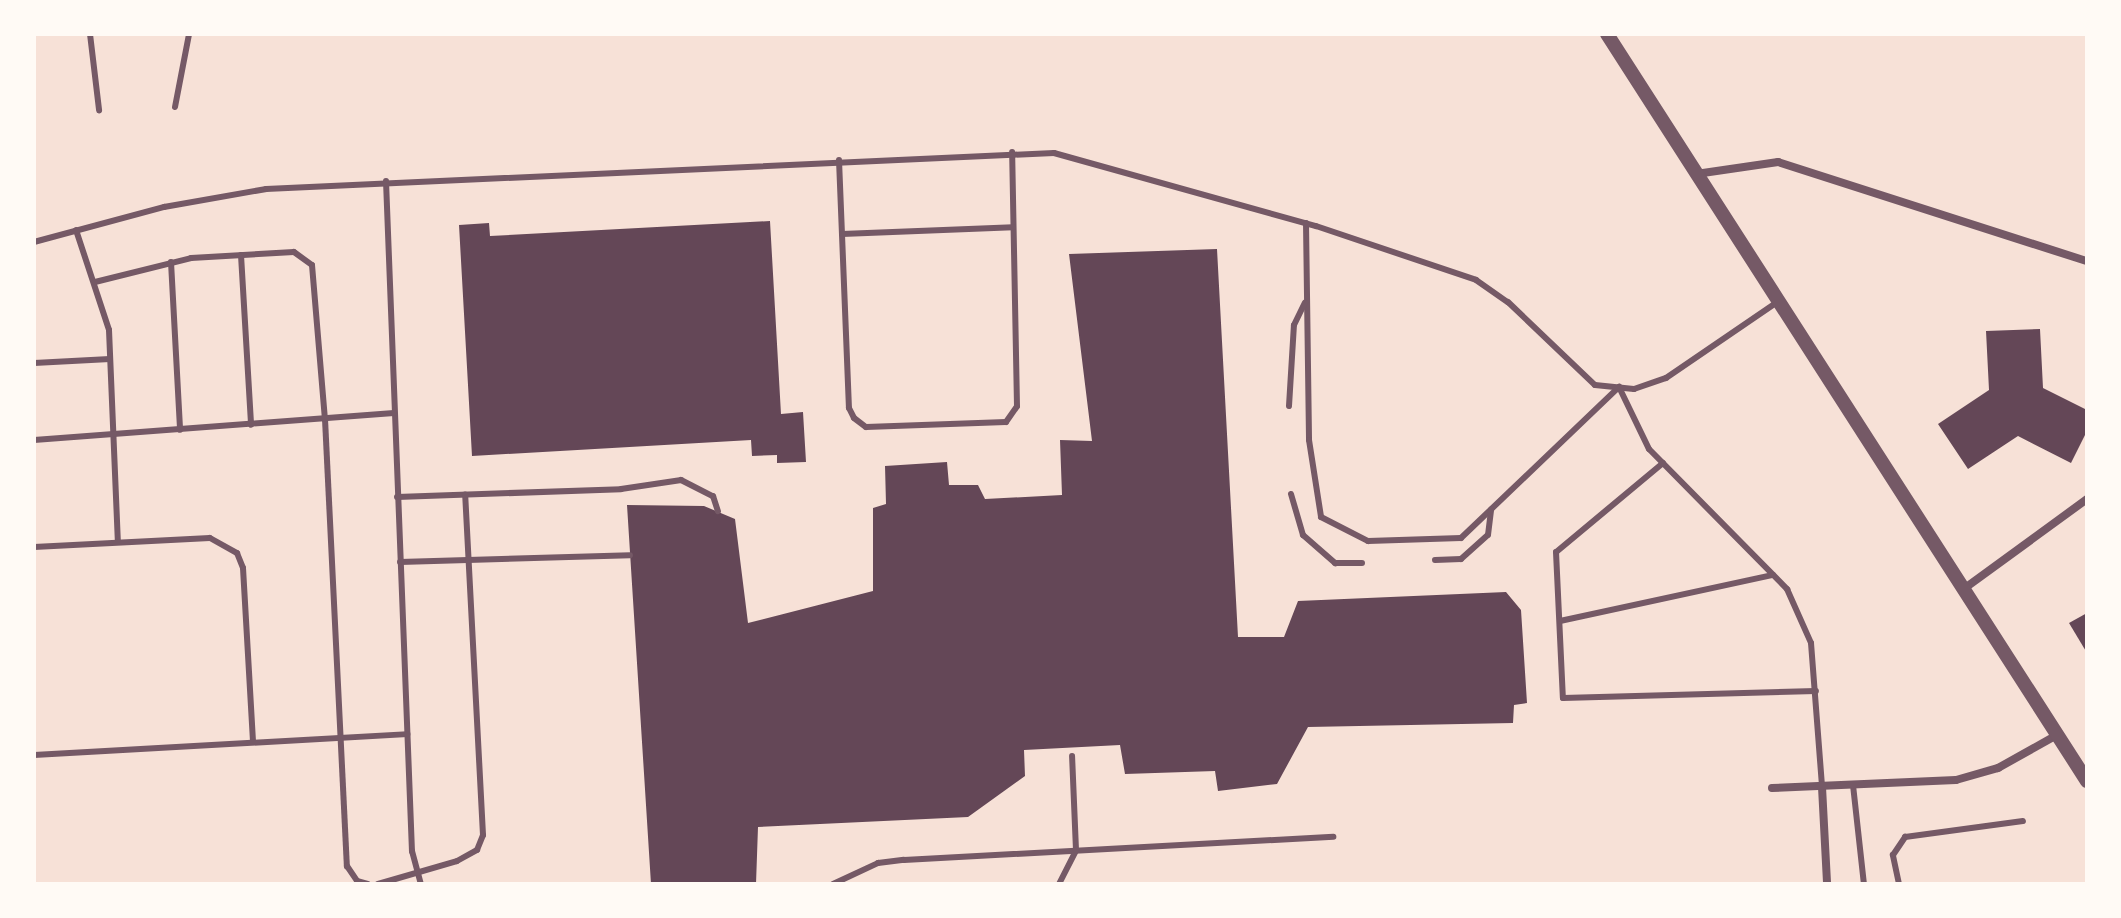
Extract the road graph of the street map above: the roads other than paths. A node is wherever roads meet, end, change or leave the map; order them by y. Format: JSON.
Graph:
{"nodes":[{"id":1,"x":90,"y":34,"type":"edge"},
{"id":2,"x":189,"y":34,"type":"edge"},
{"id":3,"x":1607,"y":34,"type":"edge"},
{"id":4,"x":175,"y":107,"type":"dead end"},
{"id":5,"x":99,"y":110,"type":"dead end"},
{"id":6,"x":1012,"y":152,"type":"junction"},
{"id":7,"x":839,"y":160,"type":"junction"},
{"id":8,"x":1695,"y":174,"type":"junction"},
{"id":9,"x":386,"y":181,"type":"junction"},
{"id":10,"x":1306,"y":223,"type":"junction"},
{"id":11,"x":1013,"y":227,"type":"junction"},
{"id":12,"x":76,"y":230,"type":"junction"},
{"id":13,"x":842,"y":234,"type":"junction"},
{"id":14,"x":34,"y":242,"type":"edge"},
{"id":15,"x":241,"y":255,"type":"junction"},
{"id":16,"x":2087,"y":261,"type":"edge"},
{"id":17,"x":171,"y":262,"type":"junction"},
{"id":18,"x":95,"y":282,"type":"junction"},
{"id":19,"x":1307,"y":299,"type":"junction"},
{"id":20,"x":1776,"y":303,"type":"junction"},
{"id":21,"x":110,"y":359,"type":"junction"},
{"id":22,"x":34,"y":363,"type":"edge"},
{"id":23,"x":1619,"y":387,"type":"junction"},
{"id":24,"x":1289,"y":406,"type":"dead end"},
{"id":25,"x":394,"y":413,"type":"junction"},
{"id":26,"x":325,"y":419,"type":"junction"},
{"id":27,"x":251,"y":425,"type":"junction"},
{"id":28,"x":180,"y":430,"type":"junction"},
{"id":29,"x":113,"y":435,"type":"junction"},
{"id":30,"x":34,"y":440,"type":"edge"},
{"id":31,"x":1663,"y":463,"type":"junction"},
{"id":32,"x":465,"y":494,"type":"junction"},
{"id":33,"x":1291,"y":494,"type":"dead end"},
{"id":34,"x":397,"y":497,"type":"junction"},
{"id":35,"x":2087,"y":499,"type":"edge"},
{"id":36,"x":1491,"y":509,"type":"junction"},
{"id":37,"x":718,"y":511,"type":"dead end"},
{"id":38,"x":118,"y":541,"type":"junction"},
{"id":39,"x":34,"y":547,"type":"edge"},
{"id":40,"x":630,"y":555,"type":"dead end"},
{"id":41,"x":468,"y":559,"type":"junction"},
{"id":42,"x":1435,"y":560,"type":"dead end"},
{"id":43,"x":400,"y":562,"type":"junction"},
{"id":44,"x":1362,"y":563,"type":"dead end"},
{"id":45,"x":1773,"y":575,"type":"junction"},
{"id":46,"x":1965,"y":588,"type":"junction"},
{"id":47,"x":1560,"y":621,"type":"junction"},
{"id":48,"x":1816,"y":691,"type":"junction"},
{"id":49,"x":407,"y":734,"type":"junction"},
{"id":50,"x":2057,"y":735,"type":"junction"},
{"id":51,"x":343,"y":738,"type":"junction"},
{"id":52,"x":253,"y":742,"type":"junction"},
{"id":53,"x":34,"y":755,"type":"edge"},
{"id":54,"x":1072,"y":756,"type":"dead end"},
{"id":55,"x":2087,"y":781,"type":"edge"},
{"id":56,"x":1853,"y":785,"type":"junction"},
{"id":57,"x":1822,"y":787,"type":"junction"},
{"id":58,"x":1772,"y":788,"type":"dead end"},
{"id":59,"x":2023,"y":821,"type":"dead end"},
{"id":60,"x":1333,"y":837,"type":"dead end"},
{"id":61,"x":1076,"y":850,"type":"junction"},
{"id":62,"x":417,"y":873,"type":"junction"},
{"id":63,"x":368,"y":884,"type":"edge"},
{"id":64,"x":378,"y":884,"type":"edge"},
{"id":65,"x":421,"y":884,"type":"edge"},
{"id":66,"x":833,"y":884,"type":"edge"},
{"id":67,"x":1059,"y":884,"type":"edge"},
{"id":68,"x":1827,"y":884,"type":"edge"},
{"id":69,"x":1864,"y":884,"type":"edge"},
{"id":70,"x":1899,"y":884,"type":"edge"}],
"edges":[{"from":1,"to":5,"type":"lane"},
{"from":2,"to":4,"type":"lane"},
{"from":3,"to":8,"type":"street"},
{"from":6,"to":7,"type":"lane"},
{"from":6,"to":10,"type":"lane"},
{"from":6,"to":11,"type":"lane"},
{"from":7,"to":9,"type":"lane"},
{"from":7,"to":13,"type":"lane"},
{"from":8,"to":16,"type":"street"},
{"from":8,"to":20,"type":"street"},
{"from":9,"to":12,"type":"lane"},
{"from":9,"to":25,"type":"lane"},
{"from":10,"to":19,"type":"lane"},
{"from":10,"to":23,"type":"lane"},
{"from":11,"to":13,"type":"lane"},
{"from":11,"to":13,"type":"lane"},
{"from":12,"to":14,"type":"lane"},
{"from":12,"to":18,"type":"lane"},
{"from":15,"to":17,"type":"lane"},
{"from":15,"to":26,"type":"lane"},
{"from":15,"to":27,"type":"lane"},
{"from":17,"to":18,"type":"lane"},
{"from":17,"to":28,"type":"lane"},
{"from":18,"to":21,"type":"lane"},
{"from":19,"to":24,"type":"lane"},
{"from":19,"to":36,"type":"lane"},
{"from":20,"to":23,"type":"lane"},
{"from":20,"to":46,"type":"street"},
{"from":21,"to":22,"type":"lane"},
{"from":21,"to":29,"type":"lane"},
{"from":23,"to":31,"type":"lane"},
{"from":23,"to":36,"type":"lane"},
{"from":25,"to":26,"type":"lane"},
{"from":25,"to":34,"type":"lane"},
{"from":26,"to":27,"type":"lane"},
{"from":26,"to":51,"type":"lane"},
{"from":27,"to":28,"type":"lane"},
{"from":28,"to":29,"type":"lane"},
{"from":29,"to":30,"type":"lane"},
{"from":29,"to":38,"type":"lane"},
{"from":31,"to":45,"type":"lane"},
{"from":31,"to":47,"type":"lane"},
{"from":32,"to":34,"type":"lane"},
{"from":32,"to":37,"type":"lane"},
{"from":32,"to":41,"type":"lane"},
{"from":33,"to":44,"type":"lane"},
{"from":34,"to":43,"type":"lane"},
{"from":35,"to":46,"type":"street"},
{"from":36,"to":42,"type":"lane"},
{"from":38,"to":39,"type":"lane"},
{"from":38,"to":52,"type":"lane"},
{"from":40,"to":41,"type":"lane"},
{"from":41,"to":43,"type":"lane"},
{"from":41,"to":62,"type":"lane"},
{"from":43,"to":49,"type":"lane"},
{"from":45,"to":47,"type":"lane"},
{"from":45,"to":48,"type":"lane"},
{"from":46,"to":50,"type":"street"},
{"from":47,"to":48,"type":"lane"},
{"from":48,"to":57,"type":"lane"},
{"from":49,"to":51,"type":"lane"},
{"from":49,"to":62,"type":"lane"},
{"from":50,"to":55,"type":"street"},
{"from":50,"to":56,"type":"street"},
{"from":51,"to":52,"type":"lane"},
{"from":51,"to":63,"type":"lane"},
{"from":52,"to":53,"type":"lane"},
{"from":54,"to":61,"type":"lane"},
{"from":56,"to":57,"type":"street"},
{"from":56,"to":69,"type":"lane"},
{"from":57,"to":58,"type":"street"},
{"from":57,"to":68,"type":"street"},
{"from":59,"to":70,"type":"lane"},
{"from":60,"to":61,"type":"lane"},
{"from":61,"to":66,"type":"lane"},
{"from":61,"to":67,"type":"lane"},
{"from":62,"to":64,"type":"lane"},
{"from":62,"to":65,"type":"lane"}]}
